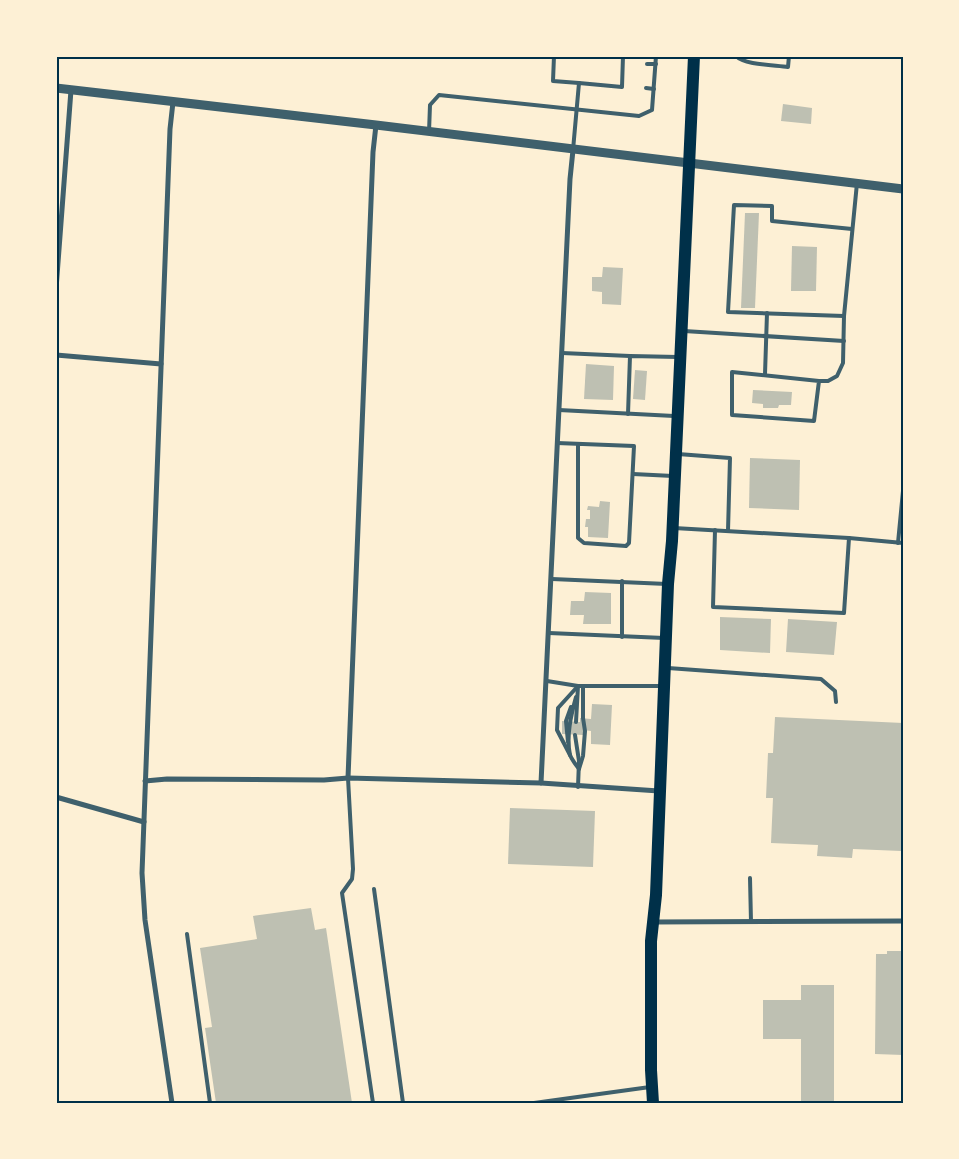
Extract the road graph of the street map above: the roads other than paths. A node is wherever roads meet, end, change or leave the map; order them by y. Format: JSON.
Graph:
{"nodes":[{"id":1,"x":554,"y":56,"type":"edge"},
{"id":2,"x":623,"y":56,"type":"edge"},
{"id":3,"x":656,"y":56,"type":"edge"},
{"id":4,"x":694,"y":56,"type":"edge"},
{"id":5,"x":736,"y":56,"type":"edge"},
{"id":6,"x":790,"y":56,"type":"edge"},
{"id":7,"x":623,"y":62,"type":"junction"},
{"id":8,"x":630,"y":63,"type":"dead end"},
{"id":9,"x":646,"y":64,"type":"dead end"},
{"id":10,"x":656,"y":64,"type":"junction"},
{"id":11,"x":623,"y":74,"type":"junction"},
{"id":12,"x":629,"y":74,"type":"dead end"},
{"id":13,"x":647,"y":75,"type":"dead end"},
{"id":14,"x":655,"y":76,"type":"junction"},
{"id":15,"x":579,"y":83,"type":"junction"},
{"id":16,"x":622,"y":87,"type":"junction"},
{"id":17,"x":629,"y":87,"type":"dead end"},
{"id":18,"x":56,"y":88,"type":"edge"},
{"id":19,"x":646,"y":88,"type":"dead end"},
{"id":20,"x":654,"y":89,"type":"junction"},
{"id":21,"x":71,"y":90,"type":"junction"},
{"id":22,"x":173,"y":102,"type":"junction"},
{"id":23,"x":577,"y":110,"type":"junction"},
{"id":24,"x":376,"y":125,"type":"junction"},
{"id":25,"x":429,"y":132,"type":"junction"},
{"id":26,"x":573,"y":150,"type":"junction"},
{"id":27,"x":688,"y":163,"type":"junction"},
{"id":28,"x":857,"y":184,"type":"junction"},
{"id":29,"x":903,"y":189,"type":"edge"},
{"id":30,"x":852,"y":229,"type":"junction"},
{"id":31,"x":56,"y":289,"type":"edge"},
{"id":32,"x":768,"y":313,"type":"junction"},
{"id":33,"x":844,"y":316,"type":"junction"},
{"id":34,"x":681,"y":330,"type":"junction"},
{"id":35,"x":765,"y":337,"type":"junction"},
{"id":36,"x":844,"y":341,"type":"junction"},
{"id":37,"x":562,"y":352,"type":"junction"},
{"id":38,"x":56,"y":355,"type":"edge"},
{"id":39,"x":630,"y":356,"type":"junction"},
{"id":40,"x":679,"y":357,"type":"junction"},
{"id":41,"x":161,"y":364,"type":"junction"},
{"id":42,"x":764,"y":374,"type":"junction"},
{"id":43,"x":818,"y":381,"type":"junction"},
{"id":44,"x":559,"y":410,"type":"junction"},
{"id":45,"x":628,"y":414,"type":"junction"},
{"id":46,"x":677,"y":416,"type":"junction"},
{"id":47,"x":557,"y":443,"type":"junction"},
{"id":48,"x":578,"y":445,"type":"junction"},
{"id":49,"x":675,"y":454,"type":"junction"},
{"id":50,"x":633,"y":474,"type":"junction"},
{"id":51,"x":674,"y":476,"type":"junction"},
{"id":52,"x":903,"y":491,"type":"edge"},
{"id":53,"x":672,"y":528,"type":"junction"},
{"id":54,"x":715,"y":530,"type":"junction"},
{"id":55,"x":728,"y":531,"type":"junction"},
{"id":56,"x":849,"y":538,"type":"junction"},
{"id":57,"x":901,"y":543,"type":"edge"},
{"id":58,"x":552,"y":579,"type":"junction"},
{"id":59,"x":622,"y":582,"type":"junction"},
{"id":60,"x":668,"y":584,"type":"junction"},
{"id":61,"x":549,"y":634,"type":"junction"},
{"id":62,"x":622,"y":637,"type":"junction"},
{"id":63,"x":666,"y":638,"type":"junction"},
{"id":64,"x":666,"y":668,"type":"junction"},
{"id":65,"x":547,"y":681,"type":"junction"},
{"id":66,"x":581,"y":686,"type":"junction"},
{"id":67,"x":665,"y":686,"type":"junction"},
{"id":68,"x":836,"y":702,"type":"dead end"},
{"id":69,"x":576,"y":722,"type":"dead end"},
{"id":70,"x":575,"y":734,"type":"dead end"},
{"id":71,"x":570,"y":757,"type":"junction"},
{"id":72,"x":579,"y":769,"type":"junction"},
{"id":73,"x":348,"y":778,"type":"junction"},
{"id":74,"x":145,"y":781,"type":"junction"},
{"id":75,"x":541,"y":783,"type":"junction"},
{"id":76,"x":578,"y":786,"type":"junction"},
{"id":77,"x":661,"y":791,"type":"junction"},
{"id":78,"x":56,"y":797,"type":"edge"},
{"id":79,"x":144,"y":822,"type":"junction"},
{"id":80,"x":750,"y":878,"type":"dead end"},
{"id":81,"x":374,"y":889,"type":"dead end"},
{"id":82,"x":903,"y":921,"type":"edge"},
{"id":83,"x":653,"y":922,"type":"junction"},
{"id":84,"x":751,"y":922,"type":"junction"},
{"id":85,"x":187,"y":934,"type":"dead end"},
{"id":86,"x":652,"y":1087,"type":"junction"},
{"id":87,"x":172,"y":1103,"type":"edge"},
{"id":88,"x":210,"y":1103,"type":"edge"},
{"id":89,"x":373,"y":1103,"type":"edge"},
{"id":90,"x":403,"y":1103,"type":"edge"},
{"id":91,"x":534,"y":1103,"type":"edge"},
{"id":92,"x":653,"y":1103,"type":"edge"}],
"edges":[{"from":1,"to":15,"type":"lane"},
{"from":2,"to":7,"type":"lane"},
{"from":3,"to":10,"type":"lane"},
{"from":4,"to":27,"type":"highway"},
{"from":5,"to":6,"type":"lane"},
{"from":7,"to":8,"type":"lane"},
{"from":7,"to":11,"type":"lane"},
{"from":9,"to":10,"type":"lane"},
{"from":10,"to":14,"type":"lane"},
{"from":11,"to":12,"type":"lane"},
{"from":11,"to":16,"type":"lane"},
{"from":13,"to":14,"type":"lane"},
{"from":14,"to":20,"type":"lane"},
{"from":15,"to":16,"type":"lane"},
{"from":15,"to":23,"type":"lane"},
{"from":16,"to":17,"type":"lane"},
{"from":18,"to":21,"type":"street"},
{"from":19,"to":20,"type":"lane"},
{"from":20,"to":23,"type":"lane"},
{"from":21,"to":22,"type":"street"},
{"from":21,"to":31,"type":"street"},
{"from":22,"to":24,"type":"street"},
{"from":22,"to":41,"type":"street"},
{"from":23,"to":25,"type":"lane"},
{"from":23,"to":26,"type":"lane"},
{"from":24,"to":25,"type":"street"},
{"from":24,"to":73,"type":"street"},
{"from":25,"to":26,"type":"street"},
{"from":26,"to":27,"type":"street"},
{"from":26,"to":37,"type":"street"},
{"from":27,"to":28,"type":"street"},
{"from":27,"to":34,"type":"highway"},
{"from":28,"to":29,"type":"street"},
{"from":28,"to":30,"type":"lane"},
{"from":30,"to":32,"type":"lane"},
{"from":30,"to":33,"type":"lane"},
{"from":32,"to":33,"type":"lane"},
{"from":32,"to":35,"type":"lane"},
{"from":33,"to":36,"type":"lane"},
{"from":34,"to":35,"type":"lane"},
{"from":34,"to":40,"type":"highway"},
{"from":35,"to":36,"type":"lane"},
{"from":35,"to":42,"type":"lane"},
{"from":36,"to":43,"type":"lane"},
{"from":37,"to":39,"type":"lane"},
{"from":37,"to":44,"type":"street"},
{"from":38,"to":41,"type":"street"},
{"from":39,"to":40,"type":"lane"},
{"from":39,"to":45,"type":"lane"},
{"from":40,"to":46,"type":"highway"},
{"from":41,"to":74,"type":"street"},
{"from":42,"to":43,"type":"lane"},
{"from":42,"to":43,"type":"lane"},
{"from":44,"to":45,"type":"lane"},
{"from":44,"to":47,"type":"street"},
{"from":45,"to":46,"type":"lane"},
{"from":46,"to":49,"type":"highway"},
{"from":47,"to":48,"type":"lane"},
{"from":47,"to":58,"type":"street"},
{"from":48,"to":50,"type":"lane"},
{"from":48,"to":50,"type":"lane"},
{"from":49,"to":51,"type":"highway"},
{"from":49,"to":55,"type":"lane"},
{"from":50,"to":51,"type":"lane"},
{"from":51,"to":53,"type":"highway"},
{"from":52,"to":57,"type":"lane"},
{"from":53,"to":54,"type":"lane"},
{"from":53,"to":60,"type":"highway"},
{"from":54,"to":55,"type":"lane"},
{"from":54,"to":56,"type":"lane"},
{"from":55,"to":56,"type":"lane"},
{"from":56,"to":57,"type":"lane"},
{"from":58,"to":59,"type":"lane"},
{"from":58,"to":61,"type":"street"},
{"from":59,"to":60,"type":"lane"},
{"from":59,"to":62,"type":"lane"},
{"from":60,"to":63,"type":"highway"},
{"from":61,"to":62,"type":"lane"},
{"from":61,"to":65,"type":"street"},
{"from":62,"to":63,"type":"lane"},
{"from":63,"to":64,"type":"highway"},
{"from":64,"to":67,"type":"highway"},
{"from":64,"to":68,"type":"lane"},
{"from":65,"to":66,"type":"lane"},
{"from":65,"to":75,"type":"street"},
{"from":66,"to":67,"type":"lane"},
{"from":66,"to":69,"type":"lane"},
{"from":66,"to":71,"type":"lane"},
{"from":66,"to":71,"type":"lane"},
{"from":66,"to":72,"type":"lane"},
{"from":67,"to":77,"type":"highway"},
{"from":70,"to":72,"type":"lane"},
{"from":71,"to":72,"type":"lane"},
{"from":72,"to":76,"type":"lane"},
{"from":73,"to":74,"type":"street"},
{"from":73,"to":75,"type":"street"},
{"from":73,"to":89,"type":"lane"},
{"from":74,"to":79,"type":"street"},
{"from":75,"to":76,"type":"street"},
{"from":76,"to":77,"type":"street"},
{"from":77,"to":83,"type":"highway"},
{"from":78,"to":79,"type":"street"},
{"from":79,"to":87,"type":"street"},
{"from":80,"to":84,"type":"lane"},
{"from":81,"to":90,"type":"lane"},
{"from":82,"to":84,"type":"street"},
{"from":83,"to":84,"type":"street"},
{"from":83,"to":86,"type":"highway"},
{"from":85,"to":88,"type":"lane"},
{"from":86,"to":91,"type":"lane"},
{"from":86,"to":92,"type":"highway"}]}
